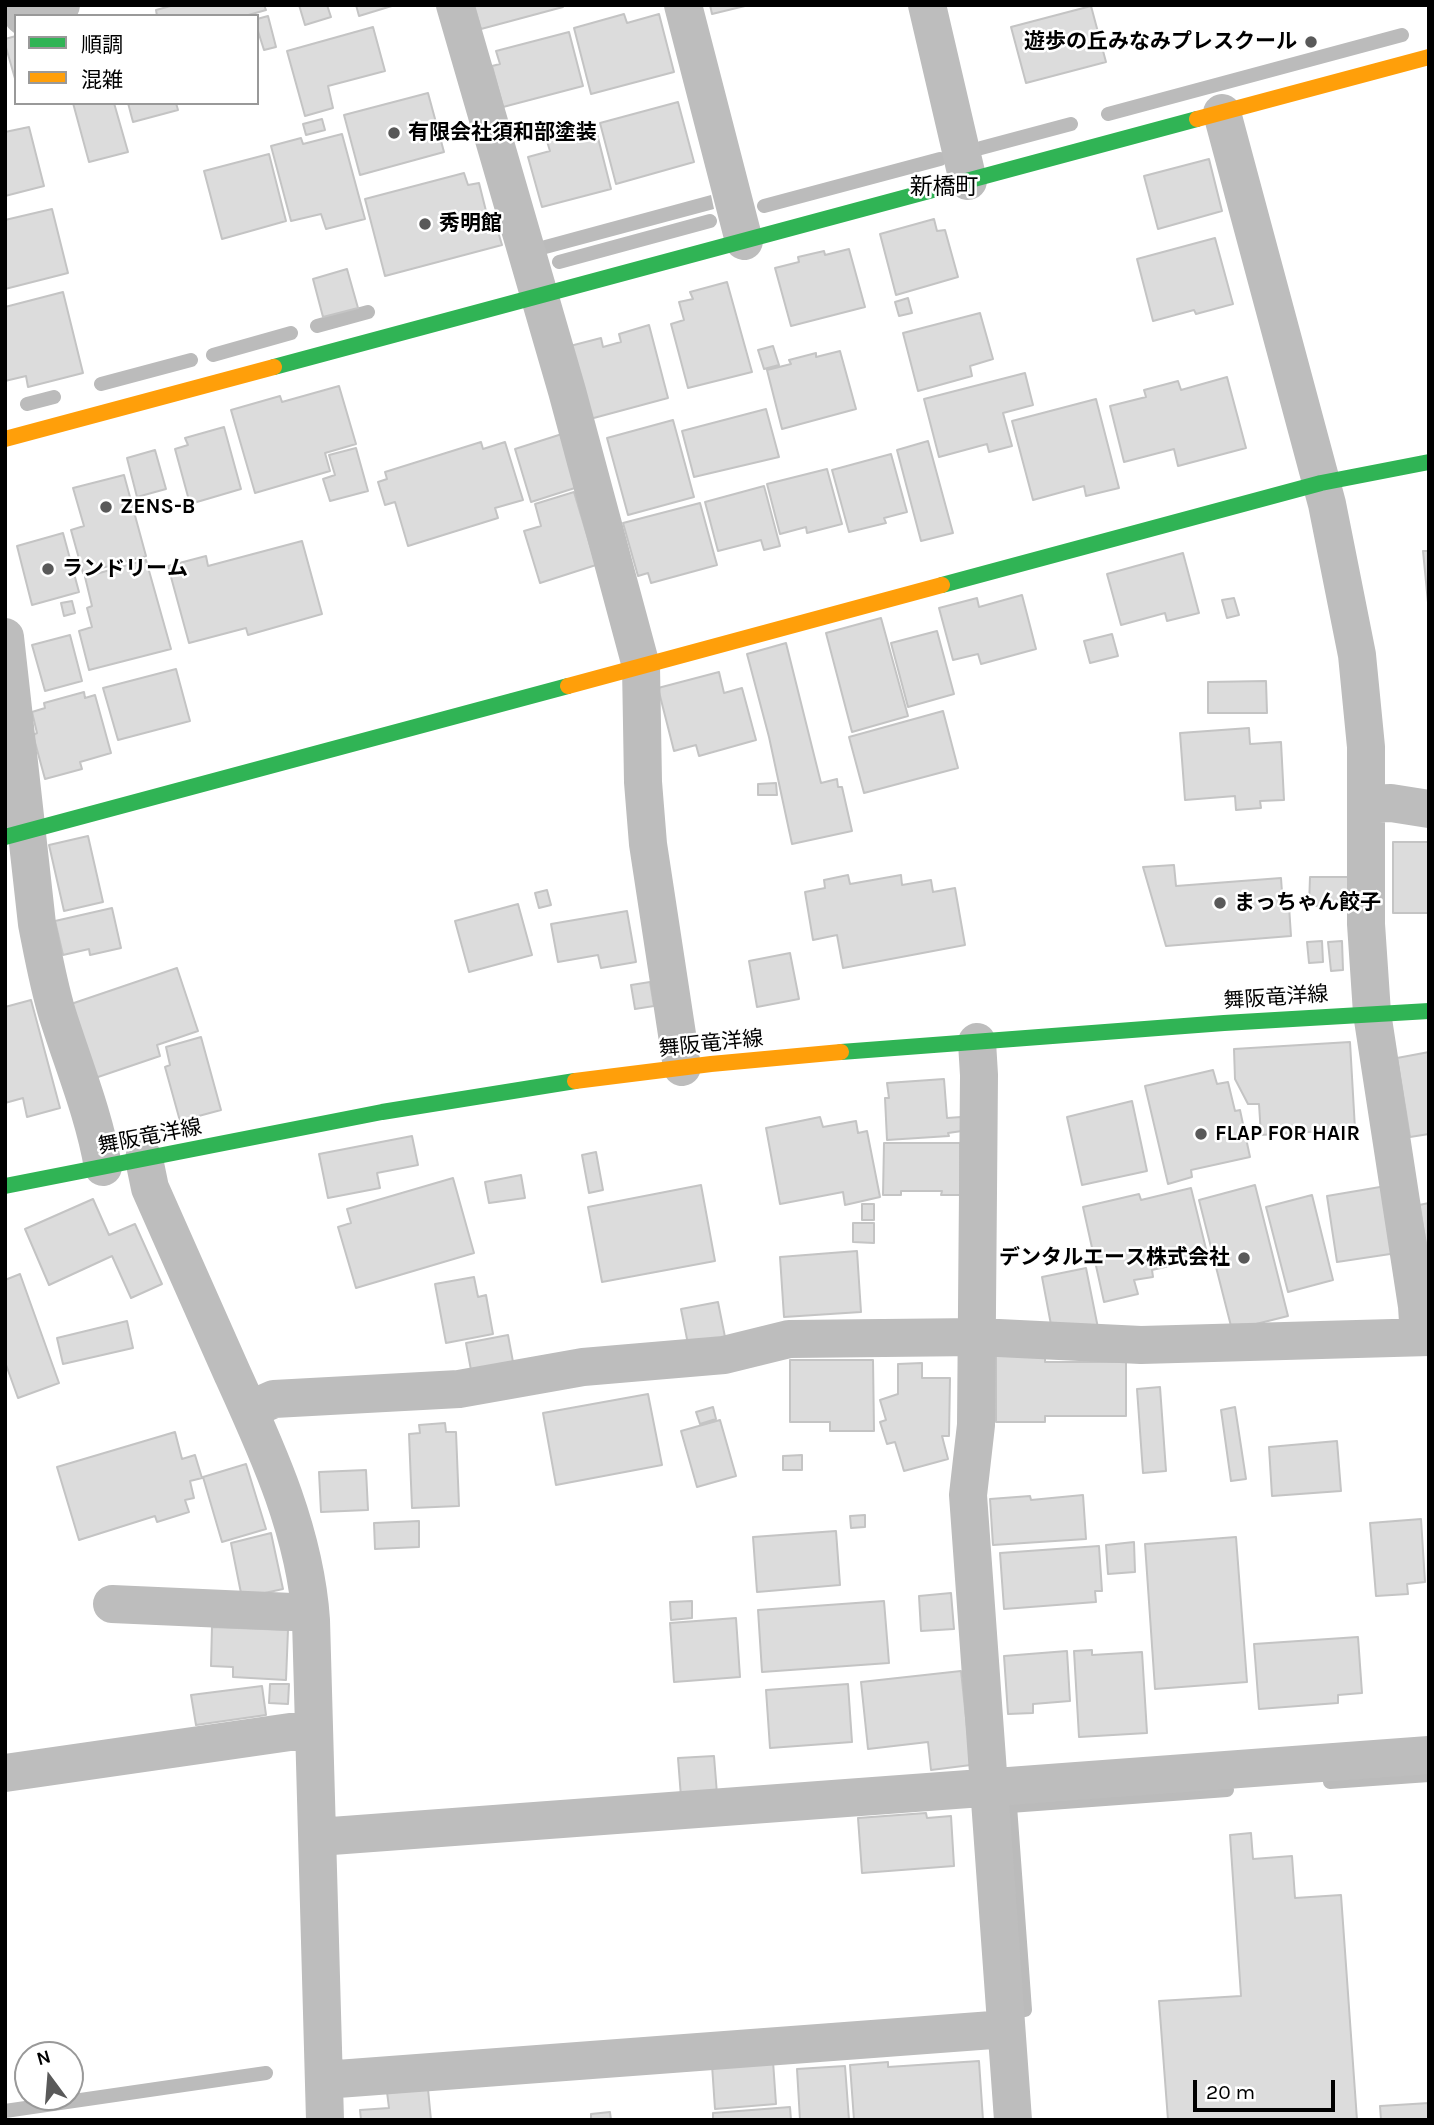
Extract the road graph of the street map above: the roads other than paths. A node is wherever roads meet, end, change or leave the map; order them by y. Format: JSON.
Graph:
{"nodes":[{"id":1,"x":61,"y":5,"type":"edge"},
{"id":2,"x":455,"y":5,"type":"edge"},
{"id":3,"x":683,"y":5,"type":"edge"},
{"id":4,"x":927,"y":5,"type":"edge"},
{"id":5,"x":30,"y":14,"type":"edge"},
{"id":6,"x":1429,"y":57,"type":"edge"},
{"id":7,"x":1222,"y":113,"type":"junction"},
{"id":8,"x":968,"y":181,"type":"junction"},
{"id":9,"x":744,"y":241,"type":"junction"},
{"id":10,"x":540,"y":296,"type":"junction"},
{"id":11,"x":5,"y":439,"type":"edge"},
{"id":12,"x":1429,"y":462,"type":"edge"},
{"id":13,"x":1321,"y":483,"type":"junction"},
{"id":14,"x":5,"y":638,"type":"edge"},
{"id":15,"x":640,"y":666,"type":"junction"},
{"id":16,"x":1366,"y":804,"type":"junction"},
{"id":17,"x":1429,"y":809,"type":"edge"},
{"id":18,"x":16,"y":834,"type":"edge"},
{"id":19,"x":1429,"y":1010,"type":"edge"},
{"id":20,"x":1372,"y":1013,"type":"junction"},
{"id":21,"x":977,"y":1042,"type":"junction"},
{"id":22,"x":682,"y":1067,"type":"junction"},
{"id":23,"x":144,"y":1159,"type":"junction"},
{"id":24,"x":103,"y":1167,"type":"junction"},
{"id":25,"x":5,"y":1186,"type":"edge"},
{"id":26,"x":978,"y":1337,"type":"junction"},
{"id":27,"x":1424,"y":1337,"type":"edge"},
{"id":28,"x":249,"y":1410,"type":"junction"},
{"id":29,"x":112,"y":1604,"type":"dead end"},
{"id":30,"x":310,"y":1610,"type":"junction"},
{"id":31,"x":314,"y":1731,"type":"junction"},
{"id":32,"x":1429,"y":1755,"type":"edge"},
{"id":33,"x":5,"y":1773,"type":"edge"},
{"id":34,"x":989,"y":1788,"type":"junction"},
{"id":35,"x":318,"y":1837,"type":"junction"},
{"id":36,"x":1006,"y":2029,"type":"junction"},
{"id":37,"x":324,"y":2080,"type":"junction"},
{"id":38,"x":325,"y":2120,"type":"edge"},
{"id":39,"x":1013,"y":2120,"type":"edge"}],
"edges":[{"from":1,"to":5,"type":"street"},
{"from":2,"to":10,"type":"street"},
{"from":3,"to":9,"type":"street"},
{"from":4,"to":8,"type":"street"},
{"from":6,"to":7,"type":"street"},
{"from":7,"to":8,"type":"street"},
{"from":7,"to":13,"type":"street"},
{"from":8,"to":9,"type":"street"},
{"from":9,"to":10,"type":"street"},
{"from":10,"to":11,"type":"street"},
{"from":10,"to":15,"type":"street"},
{"from":12,"to":13,"type":"street"},
{"from":13,"to":15,"type":"street"},
{"from":13,"to":16,"type":"street"},
{"from":14,"to":18,"type":"street"},
{"from":15,"to":18,"type":"street"},
{"from":15,"to":22,"type":"street"},
{"from":16,"to":17,"type":"street"},
{"from":16,"to":20,"type":"street"},
{"from":18,"to":24,"type":"street"},
{"from":19,"to":20,"type":"street","name":"舞阪竜洋線"},
{"from":20,"to":21,"type":"street","name":"舞阪竜洋線"},
{"from":20,"to":27,"type":"street"},
{"from":21,"to":22,"type":"street","name":"舞阪竜洋線"},
{"from":21,"to":26,"type":"street"},
{"from":22,"to":23,"type":"street","name":"舞阪竜洋線"},
{"from":23,"to":24,"type":"street","name":"舞阪竜洋線"},
{"from":23,"to":28,"type":"street"},
{"from":24,"to":25,"type":"street","name":"舞阪竜洋線"},
{"from":26,"to":27,"type":"street"},
{"from":26,"to":28,"type":"street"},
{"from":26,"to":34,"type":"street"},
{"from":28,"to":30,"type":"street"},
{"from":29,"to":30,"type":"street"},
{"from":30,"to":31,"type":"street"},
{"from":31,"to":33,"type":"street"},
{"from":31,"to":35,"type":"street"},
{"from":32,"to":34,"type":"street"},
{"from":34,"to":35,"type":"street"},
{"from":34,"to":36,"type":"street"},
{"from":35,"to":37,"type":"street"},
{"from":36,"to":37,"type":"street"},
{"from":36,"to":39,"type":"street"},
{"from":37,"to":38,"type":"street"}]}
